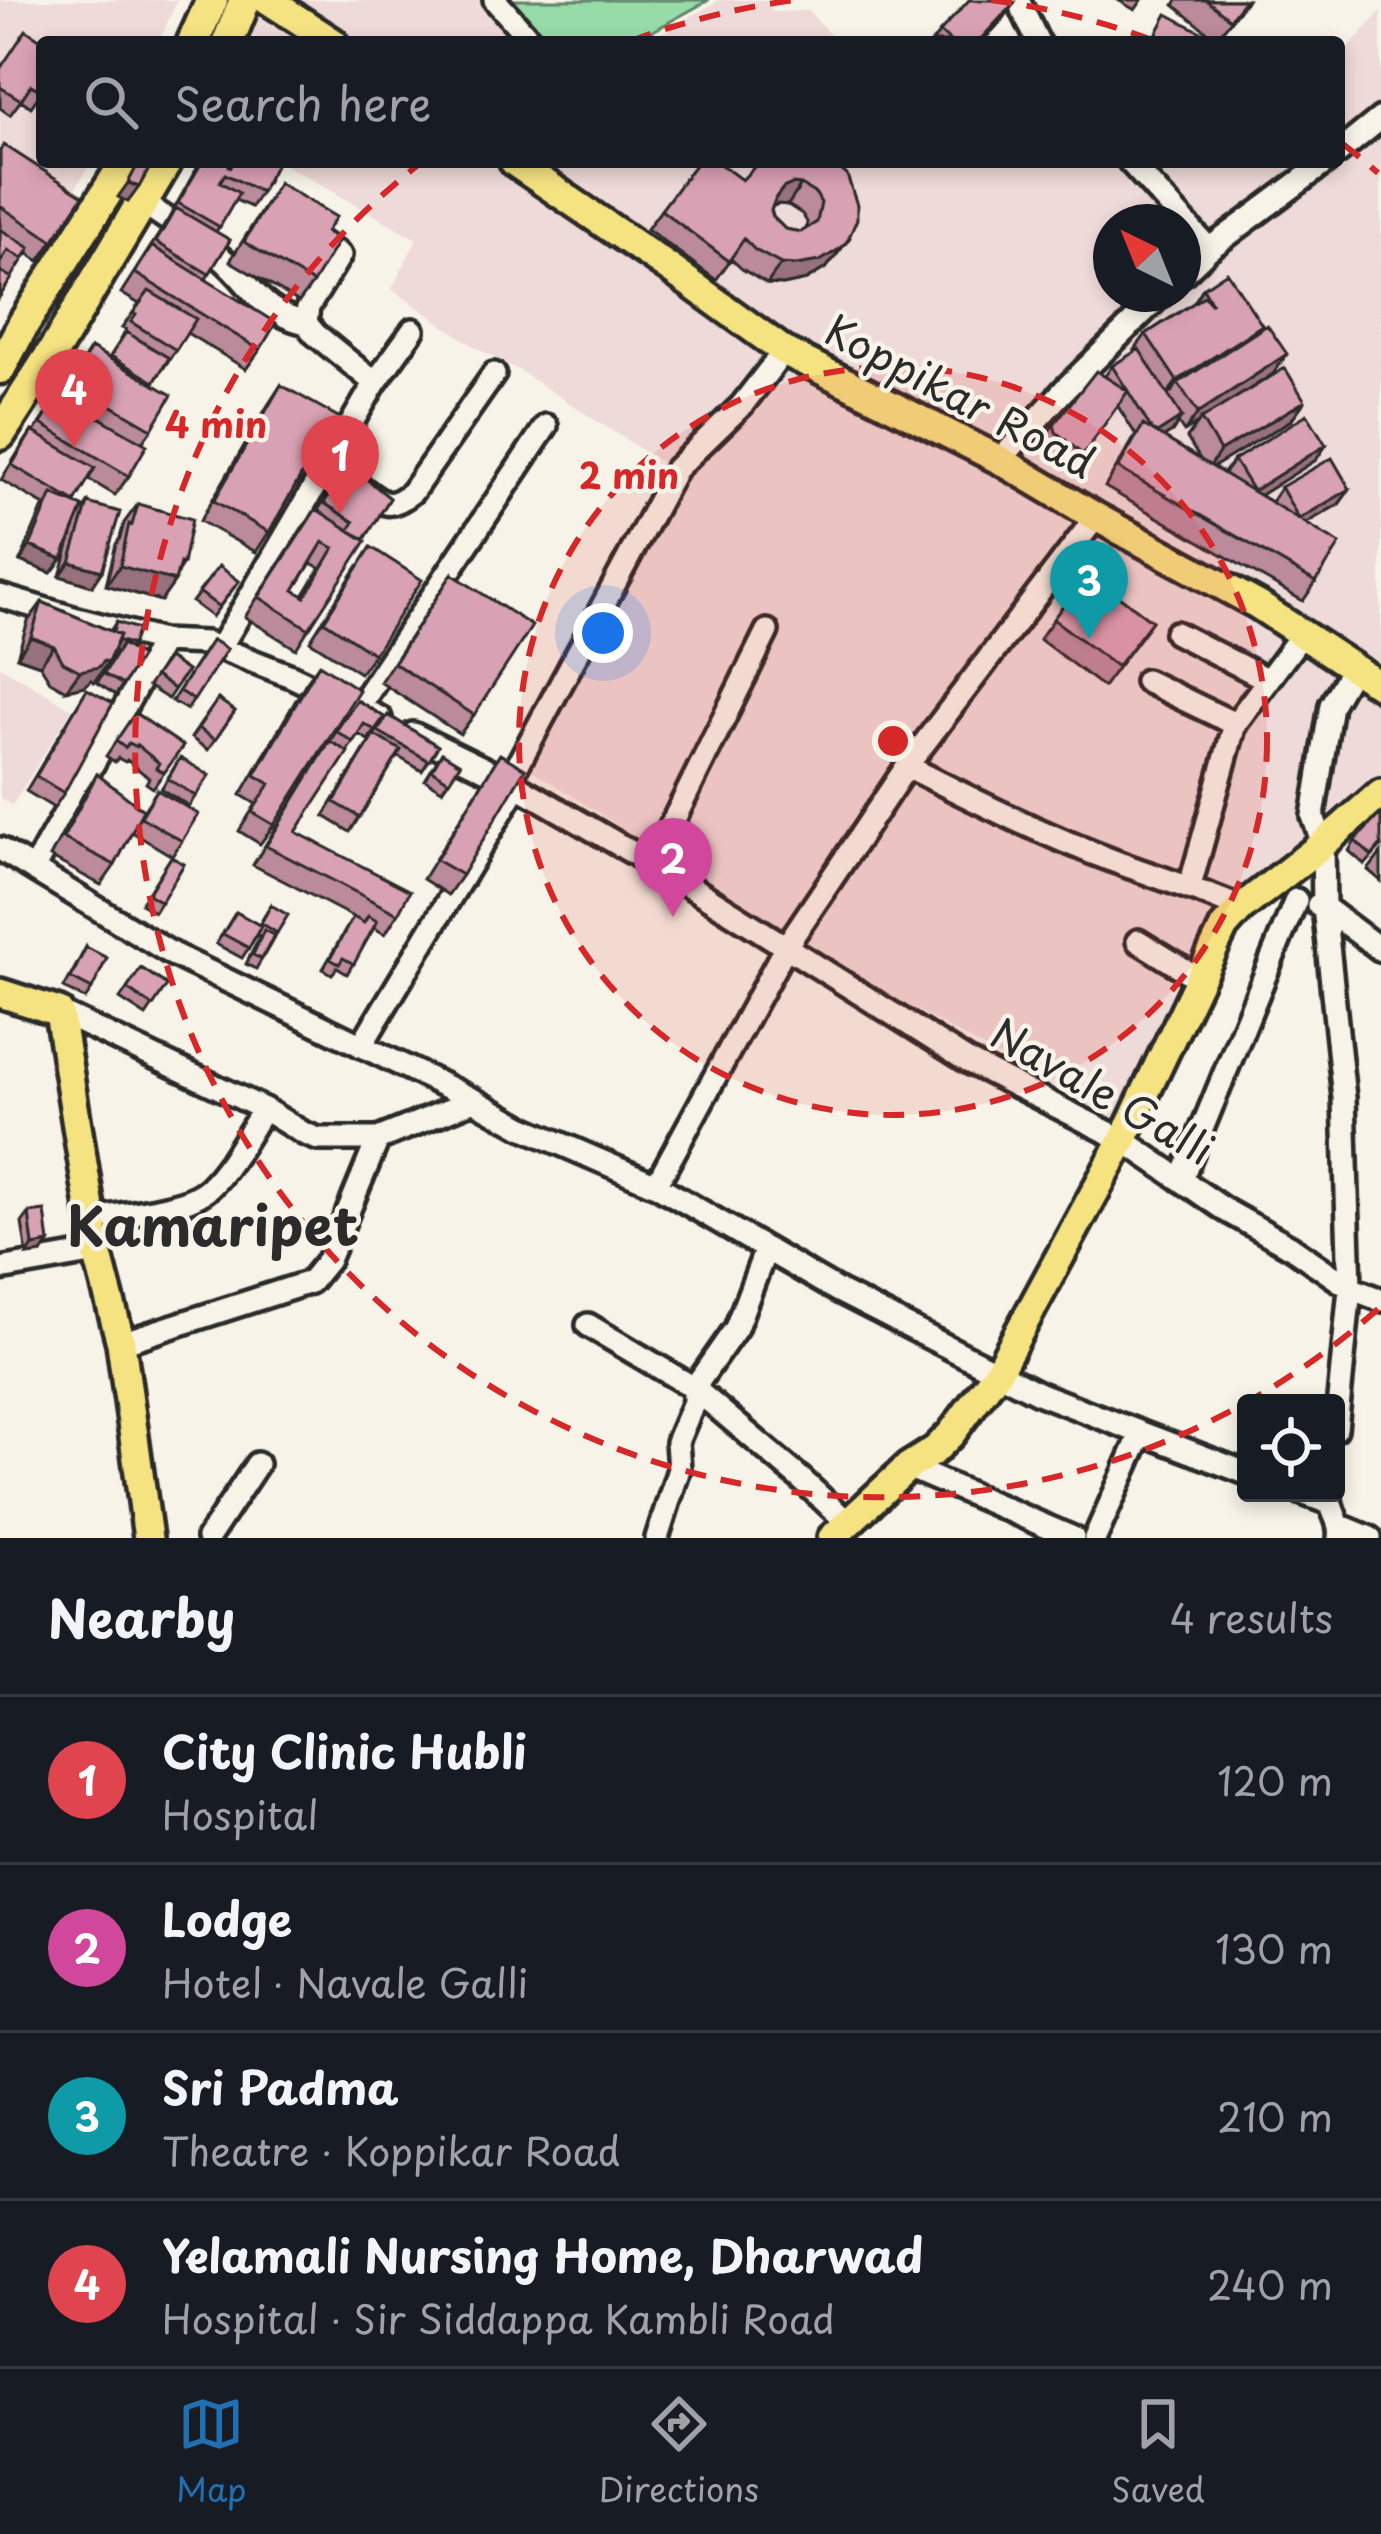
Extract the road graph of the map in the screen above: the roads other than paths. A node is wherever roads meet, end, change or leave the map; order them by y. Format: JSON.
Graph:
{"nodes":[{"id":1,"x":212,"y":0,"type":"edge"},
{"id":2,"x":245,"y":0,"type":"edge"},
{"id":3,"x":268,"y":0,"type":"edge"},
{"id":4,"x":495,"y":0,"type":"edge"},
{"id":5,"x":1018,"y":0,"type":"edge"},
{"id":6,"x":196,"y":36,"type":"edge"},
{"id":7,"x":230,"y":36,"type":"edge"},
{"id":8,"x":325,"y":36,"type":"edge"},
{"id":9,"x":527,"y":36,"type":"edge"},
{"id":10,"x":1035,"y":36,"type":"edge"},
{"id":11,"x":1379,"y":124,"type":"edge"},
{"id":12,"x":1345,"y":148,"type":"edge"},
{"id":13,"x":122,"y":168,"type":"edge"},
{"id":14,"x":162,"y":168,"type":"edge"},
{"id":15,"x":523,"y":168,"type":"edge"},
{"id":16,"x":1135,"y":168,"type":"edge"},
{"id":17,"x":1318,"y":168,"type":"edge"},
{"id":18,"x":142,"y":202,"type":"junction"},
{"id":19,"x":289,"y":222,"type":"edge"},
{"id":20,"x":1209,"y":249,"type":"junction"},
{"id":21,"x":1201,"y":257,"type":"edge"},
{"id":22,"x":1144,"y":312,"type":"edge"},
{"id":23,"x":306,"y":322,"type":"junction"},
{"id":24,"x":412,"y":330,"type":"dead end"},
{"id":25,"x":784,"y":351,"type":"junction"},
{"id":26,"x":0,"y":368,"type":"edge"},
{"id":27,"x":494,"y":374,"type":"dead end"},
{"id":28,"x":375,"y":383,"type":"junction"},
{"id":29,"x":546,"y":426,"type":"dead end"},
{"id":30,"x":0,"y":434,"type":"edge"},
{"id":31,"x":1000,"y":460,"type":"junction"},
{"id":32,"x":328,"y":464,"type":"junction"},
{"id":33,"x":1096,"y":517,"type":"junction"},
{"id":34,"x":0,"y":596,"type":"edge"},
{"id":35,"x":767,"y":631,"type":"dead end"},
{"id":36,"x":1176,"y":633,"type":"dead end"},
{"id":37,"x":1303,"y":633,"type":"junction"},
{"id":38,"x":162,"y":641,"type":"junction"},
{"id":39,"x":220,"y":648,"type":"junction"},
{"id":40,"x":1353,"y":667,"type":"junction"},
{"id":41,"x":1268,"y":680,"type":"junction"},
{"id":42,"x":1146,"y":681,"type":"dead end"},
{"id":43,"x":1381,"y":686,"type":"edge"},
{"id":44,"x":358,"y":708,"type":"junction"},
{"id":45,"x":1235,"y":724,"type":"junction"},
{"id":46,"x":908,"y":766,"type":"junction"},
{"id":47,"x":513,"y":783,"type":"junction"},
{"id":48,"x":1374,"y":810,"type":"edge"},
{"id":49,"x":1323,"y":844,"type":"junction"},
{"id":50,"x":0,"y":849,"type":"edge"},
{"id":51,"x":652,"y":864,"type":"junction"},
{"id":52,"x":34,"y":868,"type":"junction"},
{"id":53,"x":1190,"y":886,"type":"junction"},
{"id":54,"x":1252,"y":899,"type":"junction"},
{"id":55,"x":1296,"y":900,"type":"junction"},
{"id":56,"x":1324,"y":907,"type":"junction"},
{"id":57,"x":1138,"y":941,"type":"dead end"},
{"id":58,"x":785,"y":948,"type":"junction"},
{"id":59,"x":1381,"y":950,"type":"edge"},
{"id":60,"x":1201,"y":980,"type":"junction"},
{"id":61,"x":0,"y":993,"type":"edge"},
{"id":62,"x":59,"y":1012,"type":"junction"},
{"id":63,"x":361,"y":1046,"type":"junction"},
{"id":64,"x":475,"y":1100,"type":"junction"},
{"id":65,"x":264,"y":1109,"type":"junction"},
{"id":66,"x":378,"y":1139,"type":"junction"},
{"id":67,"x":1123,"y":1140,"type":"junction"},
{"id":68,"x":1181,"y":1180,"type":"junction"},
{"id":69,"x":656,"y":1185,"type":"junction"},
{"id":70,"x":93,"y":1220,"type":"junction"},
{"id":71,"x":766,"y":1249,"type":"junction"},
{"id":72,"x":98,"y":1252,"type":"junction"},
{"id":73,"x":0,"y":1269,"type":"edge"},
{"id":74,"x":1350,"y":1288,"type":"junction"},
{"id":75,"x":1381,"y":1300,"type":"edge"},
{"id":76,"x":588,"y":1325,"type":"dead end"},
{"id":77,"x":121,"y":1343,"type":"junction"},
{"id":78,"x":998,"y":1371,"type":"junction"},
{"id":79,"x":694,"y":1388,"type":"junction"},
{"id":80,"x":1339,"y":1394,"type":"edge"},
{"id":81,"x":1141,"y":1434,"type":"junction"},
{"id":82,"x":257,"y":1463,"type":"dead end"},
{"id":83,"x":908,"y":1467,"type":"junction"},
{"id":84,"x":1237,"y":1470,"type":"edge"},
{"id":85,"x":1330,"y":1502,"type":"edge"},
{"id":86,"x":839,"y":1530,"type":"edge"},
{"id":87,"x":1340,"y":1532,"type":"edge"},
{"id":88,"x":148,"y":1538,"type":"edge"},
{"id":89,"x":208,"y":1538,"type":"edge"},
{"id":90,"x":657,"y":1538,"type":"edge"},
{"id":91,"x":1073,"y":1538,"type":"edge"},
{"id":92,"x":1095,"y":1538,"type":"edge"},
{"id":93,"x":1370,"y":1538,"type":"edge"}],
"edges":[{"from":1,"to":6,"type":"highway"},
{"from":2,"to":7,"type":"highway"},
{"from":3,"to":8,"type":"main road"},
{"from":4,"to":9,"type":"street"},
{"from":5,"to":10,"type":"street"},
{"from":11,"to":12,"type":"street"},
{"from":13,"to":26,"type":"highway"},
{"from":14,"to":18,"type":"highway"},
{"from":15,"to":25,"type":"main road","name":"Koppikar Road"},
{"from":16,"to":20,"type":"street"},
{"from":17,"to":20,"type":"street"},
{"from":18,"to":23,"type":"street"},
{"from":18,"to":30,"type":"highway"},
{"from":19,"to":23,"type":"street"},
{"from":20,"to":21,"type":"street"},
{"from":22,"to":31,"type":"street"},
{"from":23,"to":28,"type":"street"},
{"from":24,"to":28,"type":"street"},
{"from":25,"to":31,"type":"main road","name":"Koppikar Road"},
{"from":25,"to":47,"type":"street"},
{"from":27,"to":32,"type":"street"},
{"from":28,"to":32,"type":"street"},
{"from":29,"to":44,"type":"street"},
{"from":31,"to":33,"type":"main road","name":"Koppikar Road"},
{"from":32,"to":39,"type":"street"},
{"from":33,"to":37,"type":"main road","name":"Koppikar Road"},
{"from":33,"to":46,"type":"street"},
{"from":34,"to":38,"type":"street","name":"Navale Galli"},
{"from":35,"to":51,"type":"street"},
{"from":36,"to":41,"type":"street"},
{"from":37,"to":40,"type":"main road","name":"Koppikar Road"},
{"from":37,"to":41,"type":"street"},
{"from":38,"to":39,"type":"street","name":"Navale Galli"},
{"from":38,"to":52,"type":"street"},
{"from":39,"to":44,"type":"street","name":"Navale Galli"},
{"from":40,"to":43,"type":"main road","name":"Koppikar Road"},
{"from":40,"to":49,"type":"street"},
{"from":41,"to":45,"type":"street"},
{"from":42,"to":45,"type":"street"},
{"from":44,"to":47,"type":"street","name":"Navale Galli"},
{"from":45,"to":53,"type":"street"},
{"from":46,"to":53,"type":"street"},
{"from":46,"to":58,"type":"street"},
{"from":47,"to":51,"type":"street","name":"Navale Galli"},
{"from":47,"to":63,"type":"street"},
{"from":48,"to":49,"type":"main road"},
{"from":49,"to":54,"type":"main road"},
{"from":49,"to":56,"type":"street"},
{"from":50,"to":52,"type":"street"},
{"from":51,"to":58,"type":"street","name":"Navale Galli"},
{"from":52,"to":63,"type":"street"},
{"from":53,"to":54,"type":"street"},
{"from":54,"to":55,"type":"street"},
{"from":54,"to":60,"type":"main road"},
{"from":55,"to":56,"type":"street"},
{"from":55,"to":68,"type":"street"},
{"from":56,"to":59,"type":"street"},
{"from":56,"to":74,"type":"street"},
{"from":57,"to":60,"type":"street"},
{"from":58,"to":67,"type":"street","name":"Navale Galli"},
{"from":58,"to":69,"type":"street"},
{"from":60,"to":67,"type":"main road"},
{"from":61,"to":62,"type":"main road"},
{"from":62,"to":65,"type":"street"},
{"from":62,"to":70,"type":"main road"},
{"from":63,"to":64,"type":"street"},
{"from":64,"to":66,"type":"street"},
{"from":64,"to":69,"type":"street"},
{"from":65,"to":66,"type":"street"},
{"from":65,"to":70,"type":"street"},
{"from":66,"to":77,"type":"street"},
{"from":67,"to":68,"type":"street","name":"Navale Galli"},
{"from":67,"to":78,"type":"main road"},
{"from":68,"to":74,"type":"street","name":"Navale Galli"},
{"from":69,"to":71,"type":"street"},
{"from":70,"to":72,"type":"main road"},
{"from":71,"to":78,"type":"street"},
{"from":71,"to":79,"type":"street"},
{"from":72,"to":73,"type":"street"},
{"from":72,"to":77,"type":"main road"},
{"from":74,"to":75,"type":"street","name":"Navale Galli"},
{"from":74,"to":80,"type":"street"},
{"from":76,"to":79,"type":"street"},
{"from":77,"to":88,"type":"main road"},
{"from":78,"to":81,"type":"street"},
{"from":78,"to":83,"type":"main road"},
{"from":79,"to":86,"type":"street"},
{"from":79,"to":90,"type":"street"},
{"from":81,"to":84,"type":"street"},
{"from":81,"to":92,"type":"street"},
{"from":82,"to":89,"type":"street"},
{"from":83,"to":86,"type":"main road"},
{"from":83,"to":91,"type":"street"},
{"from":85,"to":87,"type":"street"},
{"from":87,"to":93,"type":"street"}]}
